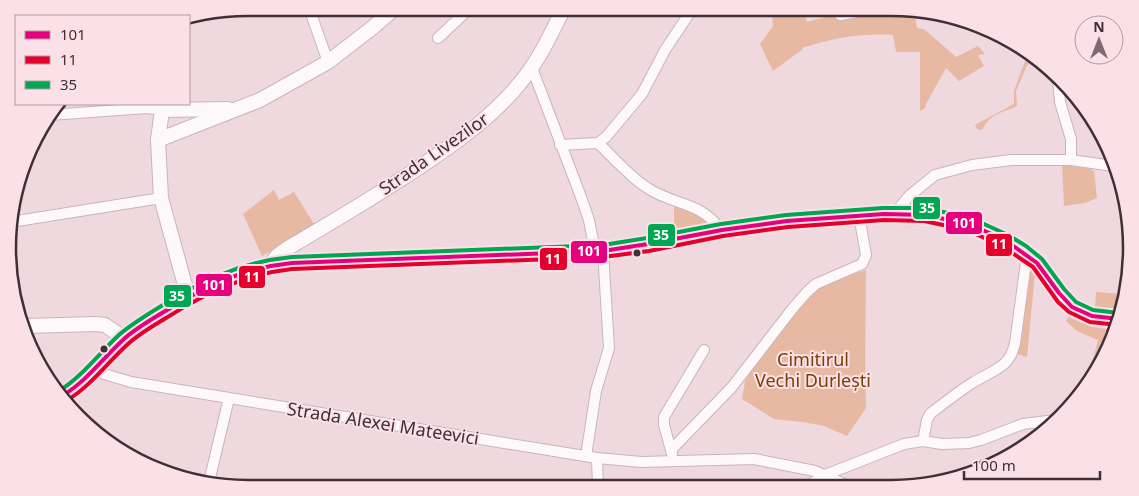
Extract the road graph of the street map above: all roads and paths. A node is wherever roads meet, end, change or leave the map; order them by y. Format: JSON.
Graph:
{"nodes":[{"id":1,"x":312,"y":16,"type":"edge"},
{"id":2,"x":386,"y":16,"type":"edge"},
{"id":3,"x":461,"y":16,"type":"edge"},
{"id":4,"x":560,"y":16,"type":"edge"},
{"id":5,"x":688,"y":16,"type":"edge"},
{"id":6,"x":438,"y":38,"type":"dead end"},
{"id":7,"x":328,"y":62,"type":"junction"},
{"id":8,"x":532,"y":68,"type":"junction"},
{"id":9,"x":1059,"y":88,"type":"edge"},
{"id":10,"x":162,"y":107,"type":"edge"},
{"id":11,"x":238,"y":109,"type":"junction"},
{"id":12,"x":58,"y":114,"type":"edge"},
{"id":13,"x":158,"y":140,"type":"junction"},
{"id":14,"x":598,"y":143,"type":"junction"},
{"id":15,"x":560,"y":145,"type":"junction"},
{"id":16,"x":1071,"y":160,"type":"junction"},
{"id":17,"x":1107,"y":165,"type":"edge"},
{"id":18,"x":161,"y":198,"type":"junction"},
{"id":19,"x":895,"y":212,"type":"junction"},
{"id":20,"x":859,"y":215,"type":"junction"},
{"id":21,"x":18,"y":221,"type":"edge"},
{"id":22,"x":721,"y":230,"type":"junction"},
{"id":23,"x":599,"y":251,"type":"junction"},
{"id":24,"x":1027,"y":255,"type":"junction"},
{"id":25,"x":270,"y":265,"type":"junction"},
{"id":26,"x":188,"y":296,"type":"junction"},
{"id":27,"x":1111,"y":319,"type":"edge"},
{"id":28,"x":30,"y":326,"type":"edge"},
{"id":29,"x":124,"y":338,"type":"junction"},
{"id":30,"x":704,"y":350,"type":"dead end"},
{"id":31,"x":95,"y":369,"type":"junction"},
{"id":32,"x":67,"y":393,"type":"edge"},
{"id":33,"x":229,"y":398,"type":"junction"},
{"id":34,"x":1045,"y":421,"type":"edge"},
{"id":35,"x":923,"y":441,"type":"junction"},
{"id":36,"x":673,"y":455,"type":"junction"},
{"id":37,"x":592,"y":457,"type":"junction"},
{"id":38,"x":825,"y":475,"type":"junction"},
{"id":39,"x":210,"y":476,"type":"edge"},
{"id":40,"x":597,"y":480,"type":"edge"},
{"id":41,"x":817,"y":480,"type":"edge"},
{"id":42,"x":836,"y":480,"type":"edge"}],
"edges":[{"from":1,"to":7,"type":"street"},
{"from":2,"to":7,"type":"street"},
{"from":3,"to":6,"type":"street"},
{"from":4,"to":8,"type":"street","name":"Strada Livezilor"},
{"from":5,"to":14,"type":"street"},
{"from":7,"to":11,"type":"street"},
{"from":8,"to":15,"type":"street"},
{"from":8,"to":25,"type":"street","name":"Strada Livezilor"},
{"from":9,"to":16,"type":"street"},
{"from":10,"to":11,"type":"street"},
{"from":10,"to":12,"type":"street"},
{"from":10,"to":13,"type":"street"},
{"from":11,"to":13,"type":"street"},
{"from":13,"to":18,"type":"street"},
{"from":14,"to":15,"type":"street"},
{"from":14,"to":22,"type":"street"},
{"from":15,"to":23,"type":"street"},
{"from":16,"to":17,"type":"street"},
{"from":16,"to":19,"type":"street"},
{"from":18,"to":21,"type":"street"},
{"from":18,"to":26,"type":"street"},
{"from":19,"to":20,"type":"street"},
{"from":19,"to":24,"type":"street"},
{"from":20,"to":22,"type":"street"},
{"from":20,"to":36,"type":"street"},
{"from":22,"to":23,"type":"street"},
{"from":23,"to":25,"type":"street"},
{"from":23,"to":37,"type":"street"},
{"from":24,"to":27,"type":"street"},
{"from":24,"to":35,"type":"street"},
{"from":25,"to":26,"type":"street"},
{"from":26,"to":29,"type":"street"},
{"from":28,"to":29,"type":"street"},
{"from":29,"to":31,"type":"street"},
{"from":30,"to":36,"type":"street"},
{"from":31,"to":32,"type":"street"},
{"from":31,"to":33,"type":"street","name":"Strada Alexei Mateevici"},
{"from":33,"to":37,"type":"street","name":"Strada Alexei Mateevici"},
{"from":33,"to":39,"type":"street"},
{"from":34,"to":35,"type":"street"},
{"from":35,"to":38,"type":"street"},
{"from":36,"to":37,"type":"street","name":"Strada Alexei Mateevici"},
{"from":36,"to":38,"type":"street","name":"Strada Alexei Mateevici"},
{"from":37,"to":40,"type":"street"},
{"from":38,"to":41,"type":"street"},
{"from":38,"to":42,"type":"street","name":"Strada Alexei Mateevici"}]}
